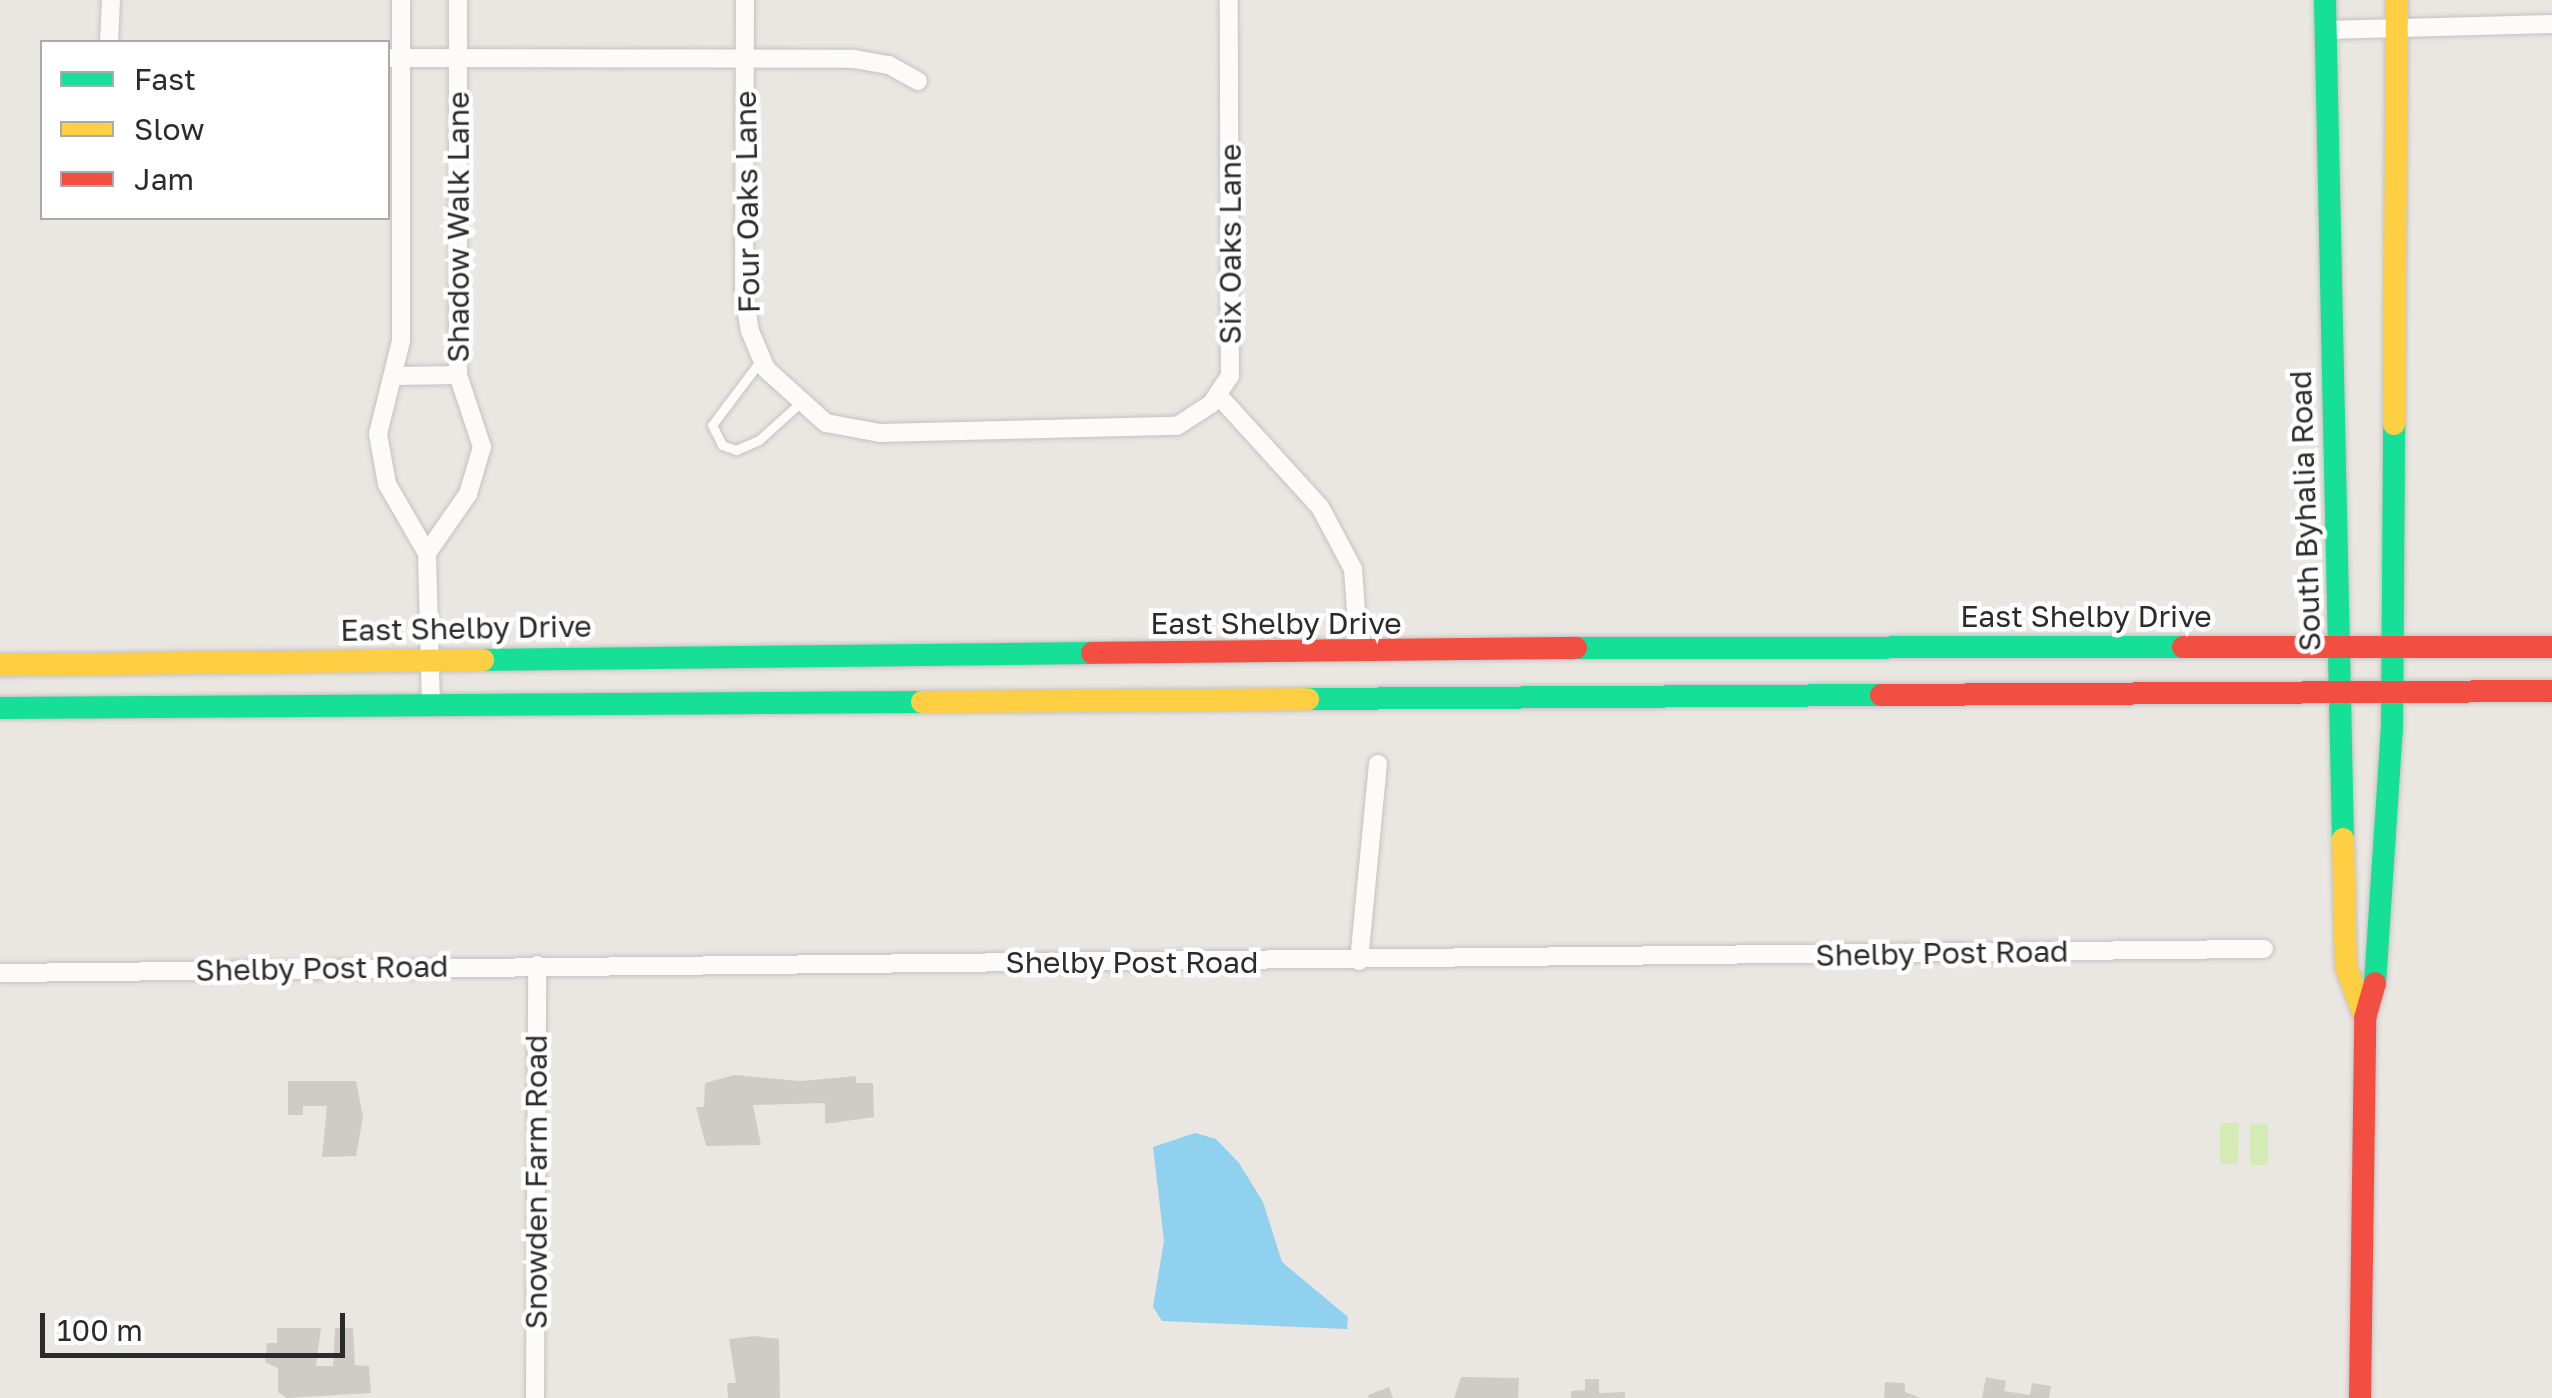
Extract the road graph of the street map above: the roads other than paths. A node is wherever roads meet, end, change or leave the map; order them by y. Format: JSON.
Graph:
{"nodes":[{"id":1,"x":111,"y":0,"type":"edge"},
{"id":2,"x":401,"y":0,"type":"edge"},
{"id":3,"x":458,"y":0,"type":"edge"},
{"id":4,"x":746,"y":0,"type":"edge"},
{"id":5,"x":1230,"y":0,"type":"edge"},
{"id":6,"x":2324,"y":0,"type":"edge"},
{"id":7,"x":2397,"y":0,"type":"edge"},
{"id":8,"x":2552,"y":24,"type":"edge"},
{"id":9,"x":2397,"y":29,"type":"junction"},
{"id":10,"x":2325,"y":30,"type":"junction"},
{"id":11,"x":108,"y":40,"type":"edge"},
{"id":12,"x":745,"y":56,"type":"junction"},
{"id":13,"x":394,"y":58,"type":"edge"},
{"id":14,"x":458,"y":60,"type":"junction"},
{"id":15,"x":918,"y":81,"type":"dead end"},
{"id":16,"x":760,"y":360,"type":"junction"},
{"id":17,"x":458,"y":375,"type":"junction"},
{"id":18,"x":396,"y":376,"type":"junction"},
{"id":19,"x":1218,"y":395,"type":"junction"},
{"id":20,"x":801,"y":402,"type":"junction"},
{"id":21,"x":427,"y":553,"type":"junction"},
{"id":22,"x":2338,"y":647,"type":"junction"},
{"id":23,"x":2393,"y":647,"type":"junction"},
{"id":24,"x":2552,"y":647,"type":"edge"},
{"id":25,"x":1359,"y":652,"type":"junction"},
{"id":26,"x":428,"y":658,"type":"junction"},
{"id":27,"x":0,"y":665,"type":"edge"},
{"id":28,"x":2552,"y":692,"type":"edge"},
{"id":29,"x":2341,"y":693,"type":"junction"},
{"id":30,"x":2392,"y":693,"type":"junction"},
{"id":31,"x":431,"y":704,"type":"junction"},
{"id":32,"x":0,"y":708,"type":"edge"},
{"id":33,"x":1378,"y":764,"type":"dead end"},
{"id":34,"x":2264,"y":949,"type":"dead end"},
{"id":35,"x":1360,"y":961,"type":"junction"},
{"id":36,"x":537,"y":965,"type":"junction"},
{"id":37,"x":0,"y":973,"type":"edge"},
{"id":38,"x":2364,"y":1018,"type":"junction"},
{"id":39,"x":535,"y":1398,"type":"edge"},
{"id":40,"x":2360,"y":1398,"type":"edge"}],
"edges":[{"from":1,"to":11,"type":"street"},
{"from":2,"to":13,"type":"street","name":"Shadow Walk Lane"},
{"from":3,"to":14,"type":"street","name":"Shadow Walk Lane"},
{"from":4,"to":12,"type":"street","name":"Four Oaks Lane"},
{"from":5,"to":19,"type":"street","name":"Six Oaks Lane"},
{"from":6,"to":10,"type":"main road","name":"South Byhalia Road"},
{"from":7,"to":9,"type":"main road","name":"South Byhalia Road"},
{"from":8,"to":9,"type":"street"},
{"from":9,"to":10,"type":"street"},
{"from":9,"to":23,"type":"main road","name":"South Byhalia Road"},
{"from":10,"to":22,"type":"main road","name":"South Byhalia Road"},
{"from":12,"to":14,"type":"street"},
{"from":12,"to":15,"type":"street"},
{"from":12,"to":16,"type":"street","name":"Four Oaks Lane"},
{"from":13,"to":14,"type":"street"},
{"from":13,"to":18,"type":"street","name":"Shadow Walk Lane"},
{"from":14,"to":17,"type":"street","name":"Shadow Walk Lane"},
{"from":16,"to":20,"type":"street"},
{"from":16,"to":20,"type":"lane"},
{"from":17,"to":18,"type":"street"},
{"from":17,"to":21,"type":"street","name":"Shadow Walk Lane"},
{"from":18,"to":21,"type":"street","name":"Shadow Walk Lane"},
{"from":19,"to":20,"type":"street"},
{"from":19,"to":25,"type":"street"},
{"from":21,"to":26,"type":"street","name":"Shadow Walk Lane"},
{"from":22,"to":23,"type":"main road","name":"East Shelby Drive"},
{"from":22,"to":25,"type":"main road","name":"East Shelby Drive"},
{"from":22,"to":29,"type":"main road","name":"South Byhalia Road"},
{"from":23,"to":24,"type":"main road","name":"East Shelby Drive"},
{"from":23,"to":30,"type":"main road","name":"South Byhalia Road"},
{"from":25,"to":26,"type":"main road","name":"East Shelby Drive"},
{"from":26,"to":27,"type":"main road","name":"East Shelby Drive"},
{"from":26,"to":31,"type":"street","name":"Shadow Walk Lane"},
{"from":28,"to":30,"type":"main road"},
{"from":29,"to":30,"type":"main road"},
{"from":29,"to":31,"type":"main road"},
{"from":29,"to":38,"type":"main road","name":"South Byhalia Road"},
{"from":30,"to":38,"type":"main road","name":"South Byhalia Road"},
{"from":31,"to":32,"type":"main road"},
{"from":33,"to":35,"type":"street"},
{"from":34,"to":35,"type":"street","name":"Shelby Post Road"},
{"from":35,"to":36,"type":"street","name":"Shelby Post Road"},
{"from":36,"to":37,"type":"street","name":"Shelby Post Road"},
{"from":36,"to":39,"type":"street","name":"Snowden Farm Road"},
{"from":38,"to":40,"type":"main road","name":"South Byhalia Road"}]}
